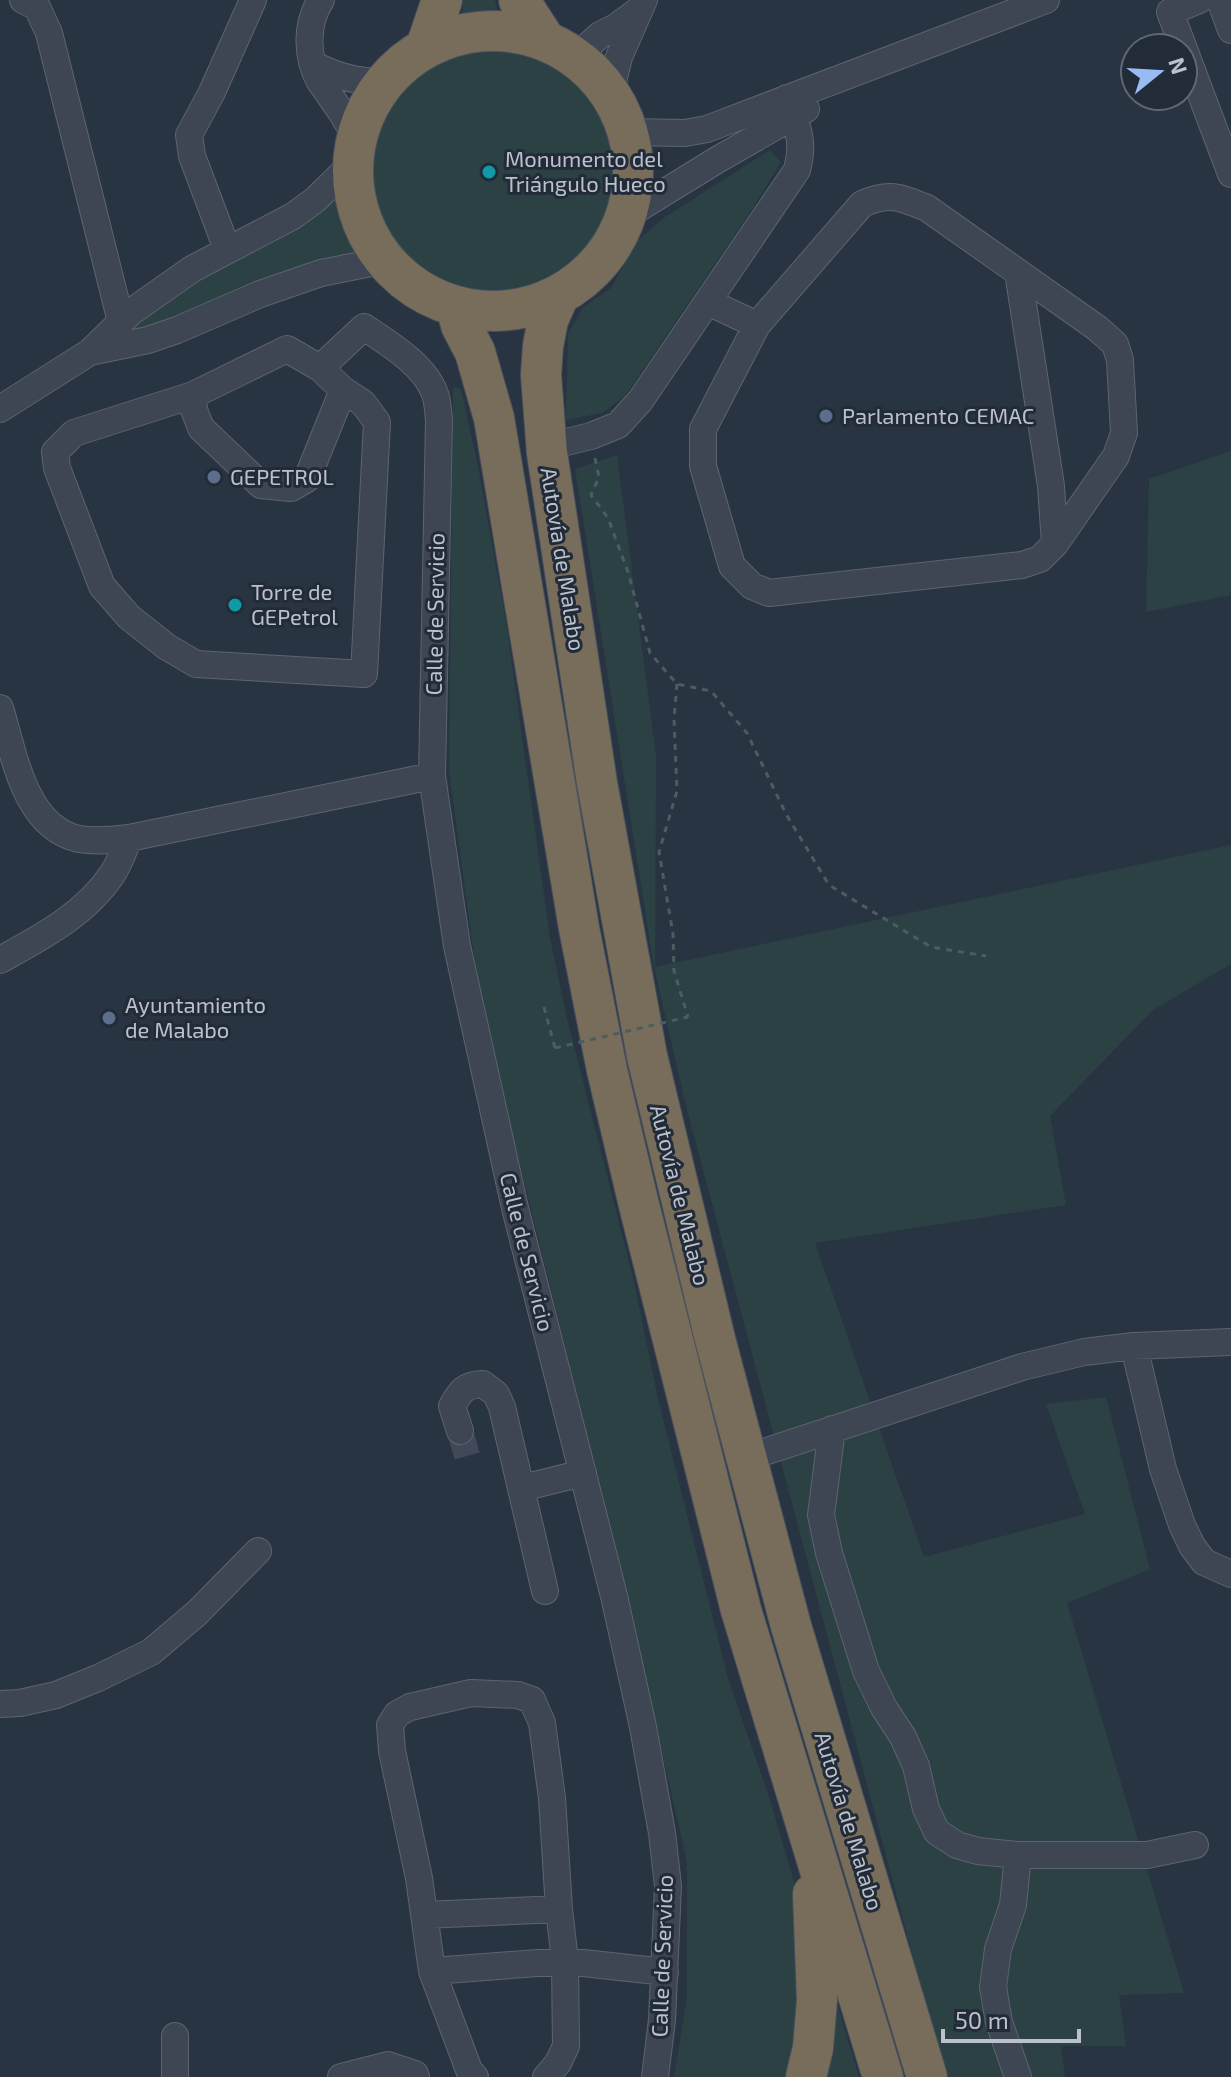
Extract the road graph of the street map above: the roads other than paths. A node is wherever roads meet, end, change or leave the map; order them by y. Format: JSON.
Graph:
{"nodes":[{"id":1,"x":0,"y":0,"type":"edge"},
{"id":2,"x":6,"y":0,"type":"edge"},
{"id":3,"x":23,"y":0,"type":"edge"},
{"id":4,"x":253,"y":0,"type":"edge"},
{"id":5,"x":321,"y":0,"type":"edge"},
{"id":6,"x":442,"y":0,"type":"edge"},
{"id":7,"x":519,"y":0,"type":"edge"},
{"id":8,"x":1046,"y":0,"type":"edge"},
{"id":9,"x":1199,"y":0,"type":"edge"},
{"id":10,"x":1220,"y":0,"type":"edge"},
{"id":11,"x":641,"y":5,"type":"edge"},
{"id":12,"x":1231,"y":30,"type":"edge"},
{"id":13,"x":545,"y":40,"type":"junction"},
{"id":14,"x":426,"y":47,"type":"junction"},
{"id":15,"x":582,"y":62,"type":"junction"},
{"id":16,"x":313,"y":64,"type":"junction"},
{"id":17,"x":384,"y":82,"type":"junction"},
{"id":18,"x":610,"y":94,"type":"junction"},
{"id":19,"x":790,"y":107,"type":"junction"},
{"id":20,"x":628,"y":132,"type":"junction"},
{"id":21,"x":355,"y":151,"type":"junction"},
{"id":22,"x":1231,"y":174,"type":"edge"},
{"id":23,"x":626,"y":216,"type":"junction"},
{"id":24,"x":227,"y":249,"type":"junction"},
{"id":25,"x":386,"y":260,"type":"junction"},
{"id":26,"x":1018,"y":272,"type":"junction"},
{"id":27,"x":559,"y":295,"type":"junction"},
{"id":28,"x":708,"y":302,"type":"junction"},
{"id":29,"x":456,"y":306,"type":"junction"},
{"id":30,"x":121,"y":322,"type":"junction"},
{"id":31,"x":757,"y":325,"type":"junction"},
{"id":32,"x":90,"y":352,"type":"junction"},
{"id":33,"x":320,"y":368,"type":"junction"},
{"id":34,"x":343,"y":390,"type":"junction"},
{"id":35,"x":193,"y":395,"type":"junction"},
{"id":36,"x":0,"y":409,"type":"edge"},
{"id":37,"x":546,"y":447,"type":"junction"},
{"id":38,"x":1055,"y":544,"type":"junction"},
{"id":39,"x":0,"y":708,"type":"edge"},
{"id":40,"x":432,"y":776,"type":"junction"},
{"id":41,"x":129,"y":838,"type":"junction"},
{"id":42,"x":0,"y":960,"type":"edge"},
{"id":43,"x":1231,"y":1342,"type":"edge"},
{"id":44,"x":1134,"y":1346,"type":"junction"},
{"id":45,"x":832,"y":1429,"type":"junction"},
{"id":46,"x":460,"y":1431,"type":"tunnel mouth"},
{"id":47,"x":746,"y":1458,"type":"junction"},
{"id":48,"x":583,"y":1473,"type":"junction"},
{"id":49,"x":522,"y":1488,"type":"junction"},
{"id":50,"x":258,"y":1551,"type":"dead end"},
{"id":51,"x":1231,"y":1574,"type":"edge"},
{"id":52,"x":545,"y":1591,"type":"dead end"},
{"id":53,"x":0,"y":1704,"type":"edge"},
{"id":54,"x":809,"y":1835,"type":"junction"},
{"id":55,"x":1195,"y":1845,"type":"dead end"},
{"id":56,"x":1018,"y":1855,"type":"junction"},
{"id":57,"x":559,"y":1909,"type":"junction"},
{"id":58,"x":424,"y":1915,"type":"junction"},
{"id":59,"x":565,"y":1961,"type":"junction"},
{"id":60,"x":432,"y":1971,"type":"junction"},
{"id":61,"x":665,"y":1972,"type":"junction"},
{"id":62,"x":175,"y":2036,"type":"dead end"},
{"id":63,"x":175,"y":2077,"type":"edge"},
{"id":64,"x":341,"y":2077,"type":"edge"},
{"id":65,"x":416,"y":2077,"type":"edge"},
{"id":66,"x":475,"y":2077,"type":"edge"},
{"id":67,"x":546,"y":2077,"type":"edge"},
{"id":68,"x":655,"y":2077,"type":"edge"},
{"id":69,"x":806,"y":2077,"type":"edge"},
{"id":70,"x":883,"y":2077,"type":"edge"},
{"id":71,"x":927,"y":2077,"type":"edge"},
{"id":72,"x":1018,"y":2077,"type":"edge"}],
"edges":[{"from":1,"to":2,"type":"street"},
{"from":3,"to":30,"type":"street"},
{"from":4,"to":24,"type":"street"},
{"from":5,"to":16,"type":"street"},
{"from":6,"to":14,"type":"highway"},
{"from":7,"to":13,"type":"highway"},
{"from":8,"to":19,"type":"street"},
{"from":9,"to":22,"type":"street"},
{"from":10,"to":12,"type":"street"},
{"from":11,"to":15,"type":"street"},
{"from":11,"to":18,"type":"street"},
{"from":13,"to":14,"type":"highway"},
{"from":13,"to":15,"type":"highway"},
{"from":14,"to":17,"type":"highway"},
{"from":15,"to":18,"type":"highway"},
{"from":16,"to":17,"type":"street"},
{"from":16,"to":21,"type":"street"},
{"from":17,"to":21,"type":"highway"},
{"from":18,"to":20,"type":"highway"},
{"from":19,"to":20,"type":"street"},
{"from":19,"to":23,"type":"street"},
{"from":19,"to":28,"type":"street"},
{"from":20,"to":23,"type":"highway"},
{"from":21,"to":24,"type":"street"},
{"from":21,"to":25,"type":"highway"},
{"from":23,"to":27,"type":"highway"},
{"from":24,"to":30,"type":"street"},
{"from":25,"to":29,"type":"highway"},
{"from":25,"to":32,"type":"street"},
{"from":26,"to":31,"type":"street"},
{"from":26,"to":38,"type":"street"},
{"from":26,"to":38,"type":"street"},
{"from":27,"to":29,"type":"highway"},
{"from":27,"to":37,"type":"highway","name":"Autovía de Malabo"},
{"from":28,"to":31,"type":"street"},
{"from":28,"to":37,"type":"street"},
{"from":29,"to":54,"type":"highway","name":"Autovía de Malabo"},
{"from":30,"to":32,"type":"street"},
{"from":31,"to":38,"type":"street"},
{"from":32,"to":36,"type":"street"},
{"from":33,"to":34,"type":"street"},
{"from":33,"to":35,"type":"street"},
{"from":33,"to":40,"type":"street","name":"Calle de Servicio"},
{"from":34,"to":35,"type":"street"},
{"from":34,"to":35,"type":"street"},
{"from":37,"to":47,"type":"highway","name":"Autovía de Malabo"},
{"from":39,"to":41,"type":"street"},
{"from":40,"to":41,"type":"street"},
{"from":40,"to":48,"type":"street","name":"Calle de Servicio"},
{"from":41,"to":42,"type":"street"},
{"from":43,"to":44,"type":"street"},
{"from":44,"to":45,"type":"street"},
{"from":44,"to":51,"type":"street"},
{"from":45,"to":47,"type":"street"},
{"from":45,"to":56,"type":"street"},
{"from":46,"to":49,"type":"street"},
{"from":47,"to":71,"type":"highway","name":"Autovía de Malabo"},
{"from":48,"to":49,"type":"street"},
{"from":48,"to":61,"type":"street","name":"Calle de Servicio"},
{"from":49,"to":52,"type":"street"},
{"from":50,"to":53,"type":"street"},
{"from":54,"to":69,"type":"highway"},
{"from":54,"to":70,"type":"highway","name":"Autovía de Malabo"},
{"from":55,"to":56,"type":"street"},
{"from":56,"to":72,"type":"street"},
{"from":57,"to":58,"type":"street"},
{"from":57,"to":58,"type":"street"},
{"from":57,"to":59,"type":"street"},
{"from":58,"to":60,"type":"street"},
{"from":59,"to":60,"type":"street"},
{"from":59,"to":61,"type":"street"},
{"from":59,"to":67,"type":"street"},
{"from":60,"to":66,"type":"street"},
{"from":61,"to":68,"type":"street","name":"Calle de Servicio"},
{"from":62,"to":63,"type":"street"},
{"from":64,"to":65,"type":"street"}]}
